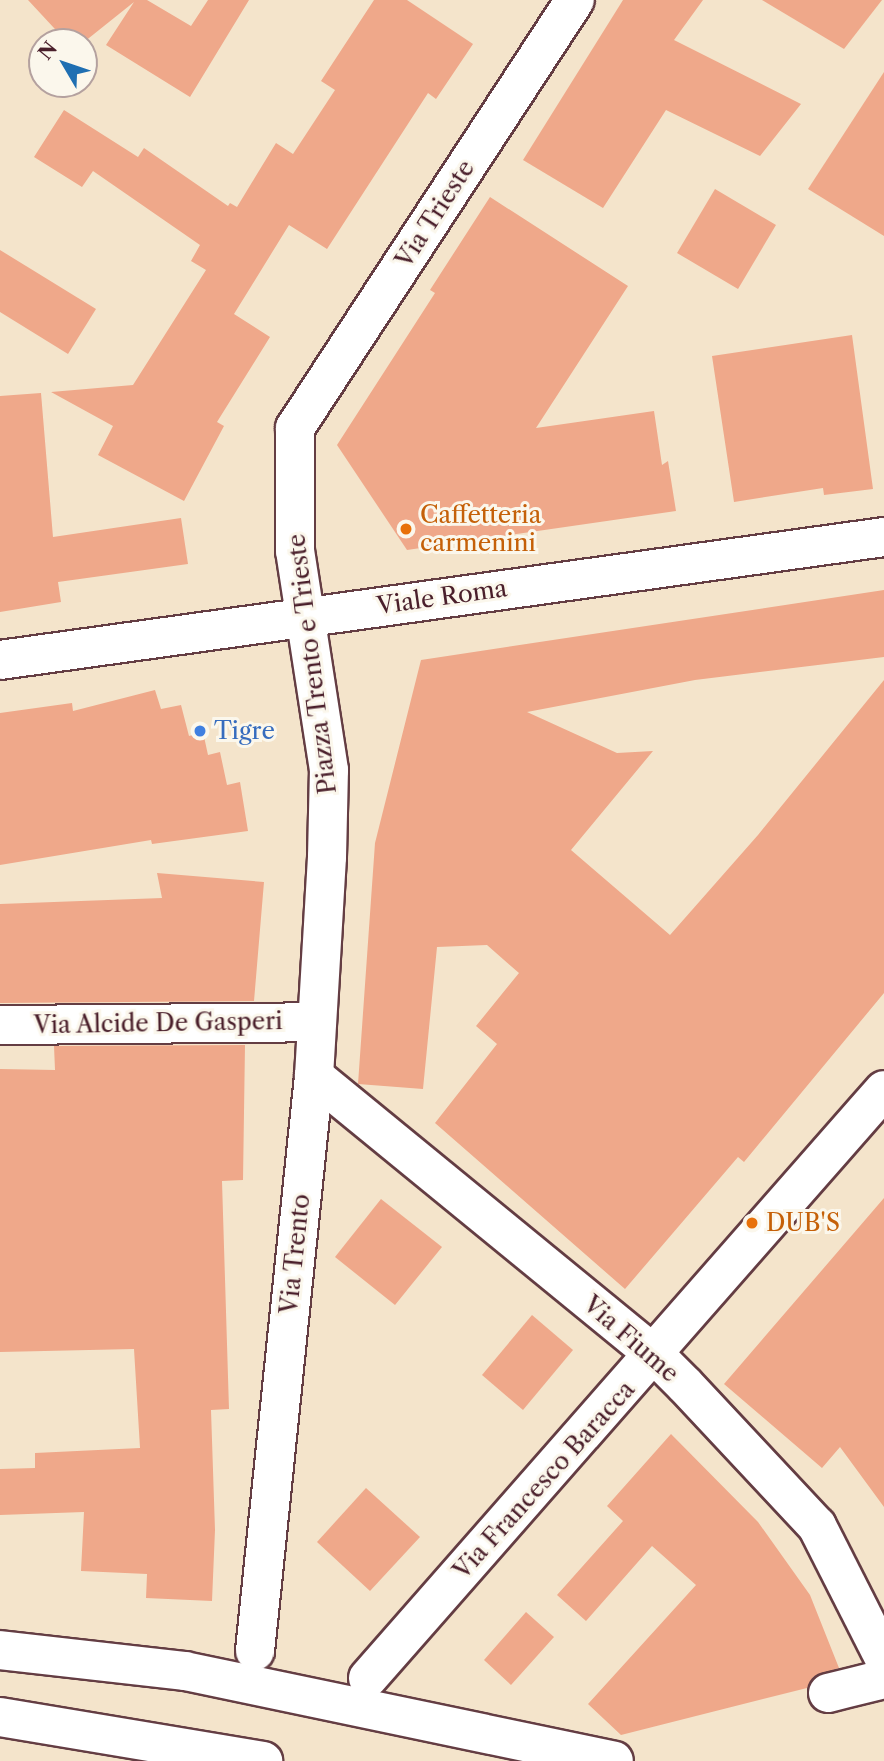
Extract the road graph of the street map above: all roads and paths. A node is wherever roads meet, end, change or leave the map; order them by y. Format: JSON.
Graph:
{"nodes":[{"id":1,"x":575,"y":0,"type":"edge"},
{"id":2,"x":295,"y":428,"type":"joint"},
{"id":3,"x":884,"y":537,"type":"edge"},
{"id":4,"x":306,"y":616,"type":"junction"},
{"id":5,"x":0,"y":660,"type":"edge"},
{"id":6,"x":327,"y":857,"type":"joint"},
{"id":7,"x":316,"y":1022,"type":"junction"},
{"id":8,"x":0,"y":1025,"type":"edge"},
{"id":9,"x":314,"y":1076,"type":"junction"},
{"id":10,"x":884,"y":1090,"type":"edge"},
{"id":11,"x":655,"y":1355,"type":"junction"},
{"id":12,"x":0,"y":1650,"type":"edge"},
{"id":13,"x":255,"y":1651,"type":"dead end"},
{"id":14,"x":884,"y":1658,"type":"edge"},
{"id":15,"x":368,"y":1678,"type":"dead end"},
{"id":16,"x":884,"y":1679,"type":"edge"},
{"id":17,"x":828,"y":1693,"type":"dead end"},
{"id":18,"x":0,"y":1717,"type":"edge"},
{"id":19,"x":262,"y":1761,"type":"edge"},
{"id":20,"x":614,"y":1761,"type":"edge"}],
"edges":[{"from":1,"to":2,"type":"street","name":"Via Trieste"},
{"from":2,"to":4,"type":"street","name":"Piazza Trento e Trieste"},
{"from":3,"to":4,"type":"street","name":"Viale Roma"},
{"from":4,"to":5,"type":"street","name":"Viale Roma"},
{"from":4,"to":6,"type":"street","name":"Piazza Trento e Trieste"},
{"from":6,"to":7,"type":"street","name":"Via Trento"},
{"from":7,"to":8,"type":"street","name":"Via Alcide De Gasperi"},
{"from":7,"to":9,"type":"street","name":"Via Trento"},
{"from":9,"to":11,"type":"street","name":"Via Fiume"},
{"from":9,"to":13,"type":"street","name":"Via Trento"},
{"from":10,"to":11,"type":"street","name":"Via Francesco Baracca"},
{"from":11,"to":14,"type":"street","name":"Via Fiume"},
{"from":11,"to":15,"type":"street","name":"Via Francesco Baracca"},
{"from":12,"to":20,"type":"street"},
{"from":16,"to":17,"type":"street"},
{"from":18,"to":19,"type":"street"}]}
